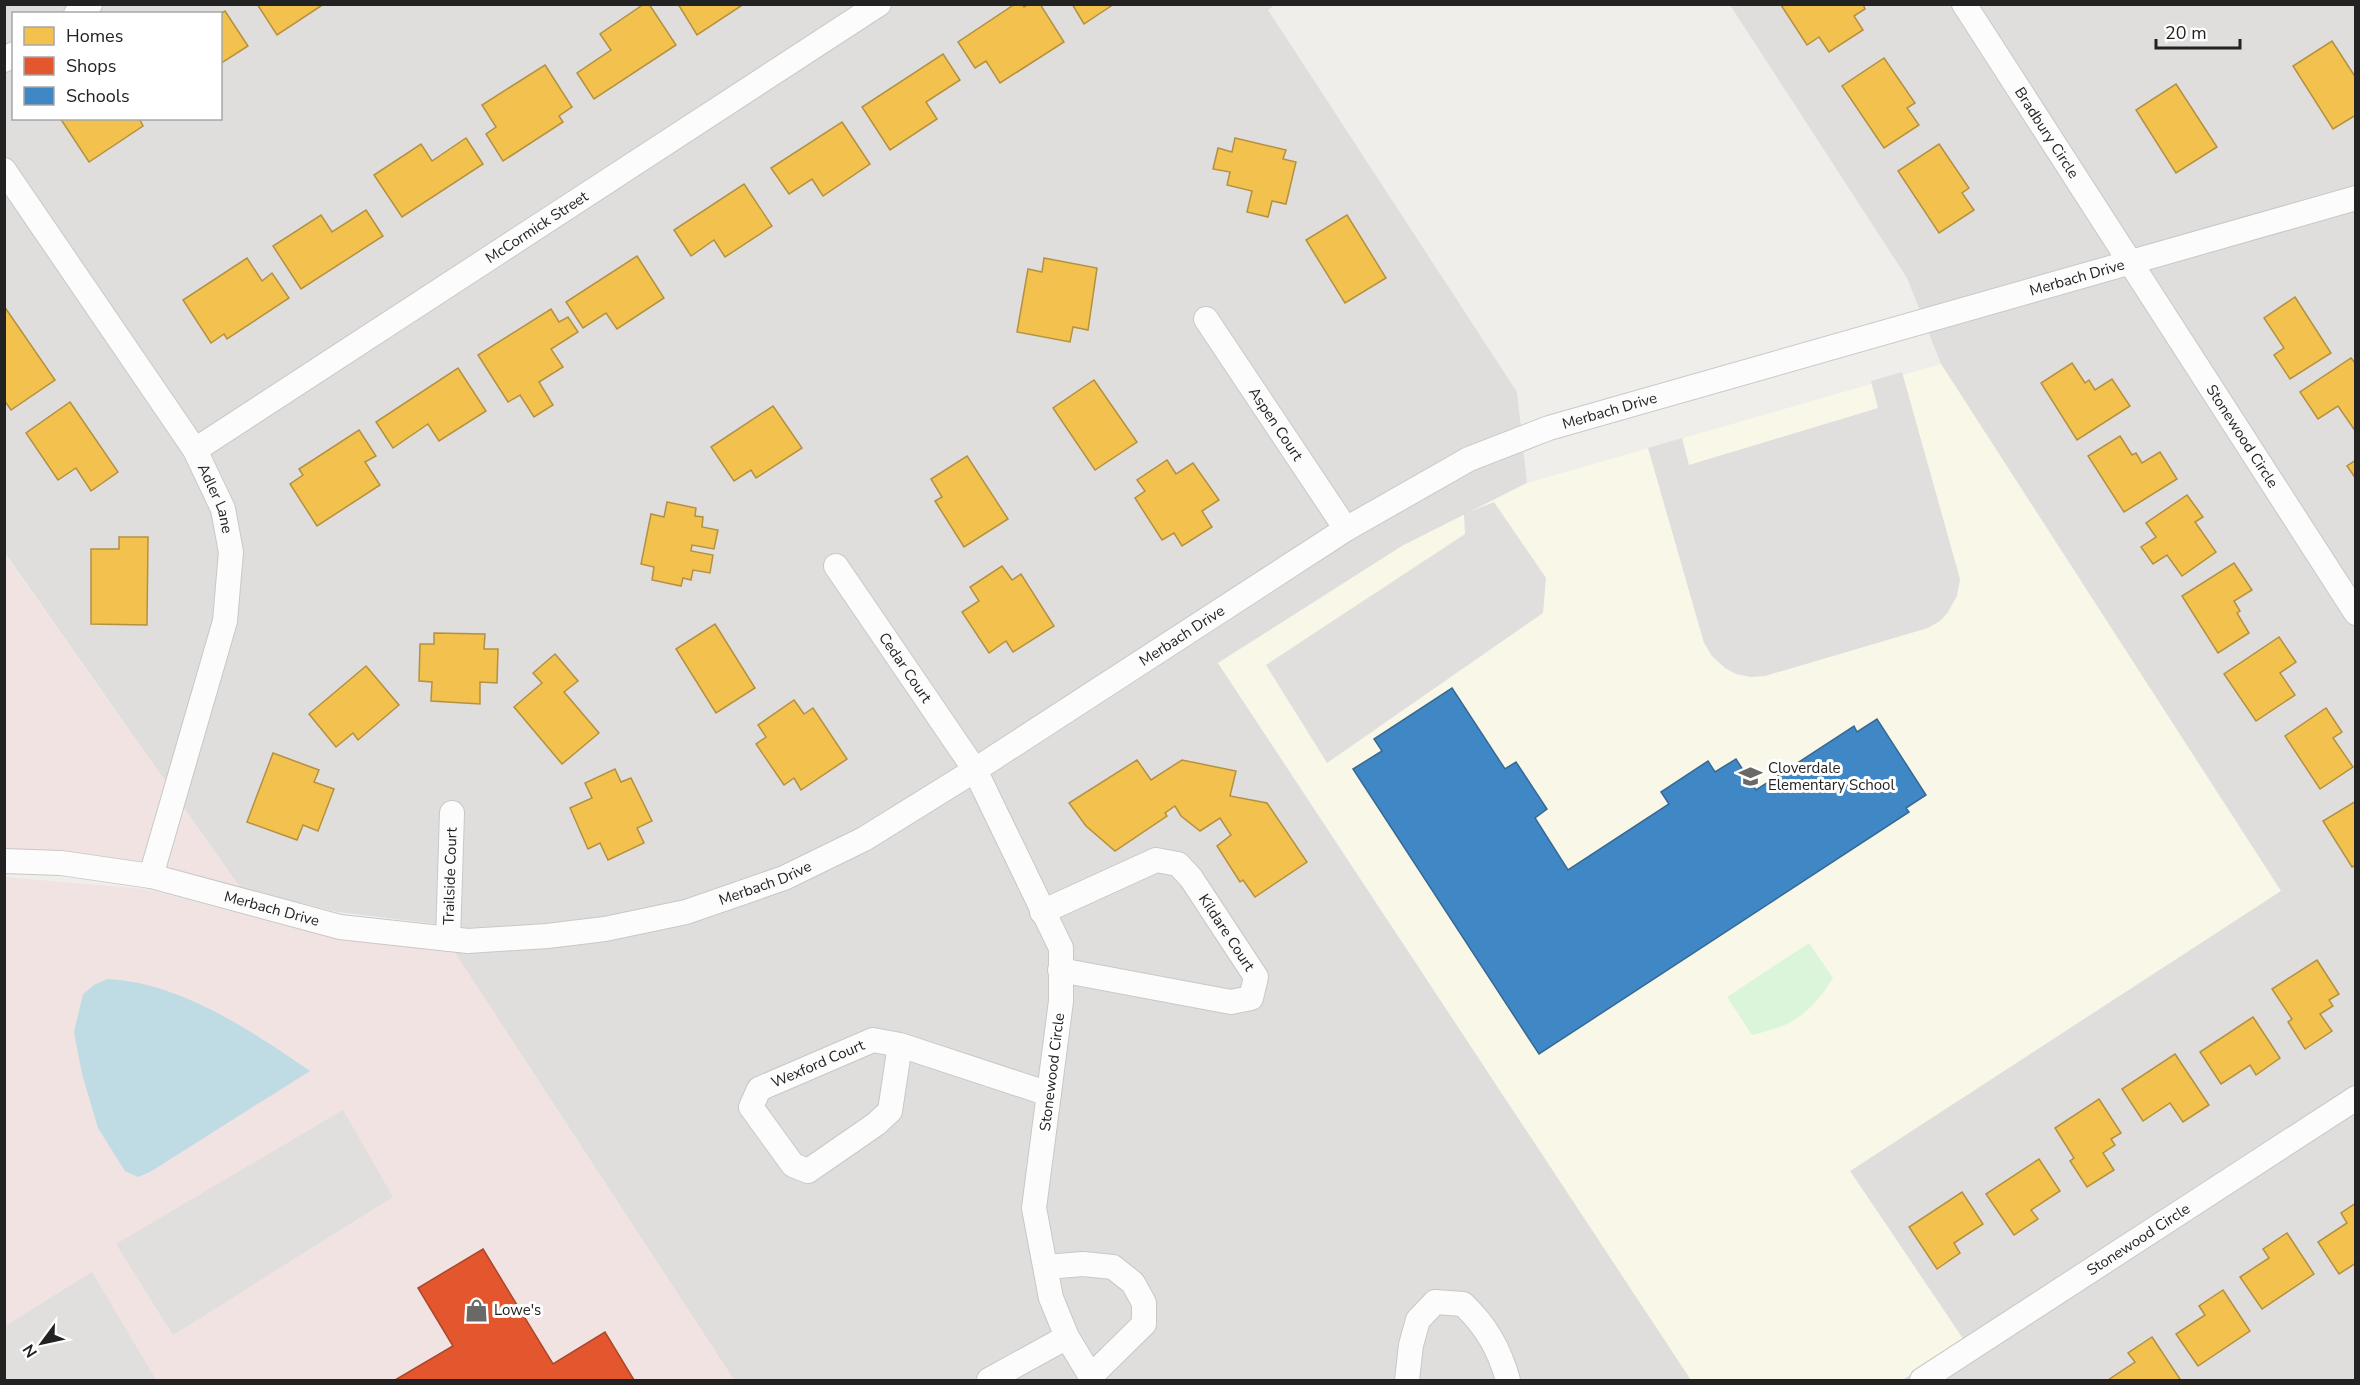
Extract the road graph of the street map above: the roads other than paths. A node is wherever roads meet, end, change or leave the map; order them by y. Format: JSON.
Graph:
{"nodes":[{"id":1,"x":879,"y":4,"type":"edge"},
{"id":2,"x":1964,"y":4,"type":"edge"},
{"id":3,"x":4,"y":170,"type":"edge"},
{"id":4,"x":2355,"y":198,"type":"edge"},
{"id":5,"x":2129,"y":262,"type":"junction"},
{"id":6,"x":1206,"y":319,"type":"dead end"},
{"id":7,"x":195,"y":450,"type":"junction"},
{"id":8,"x":1346,"y":529,"type":"junction"},
{"id":9,"x":836,"y":566,"type":"dead end"},
{"id":10,"x":2355,"y":613,"type":"edge"},
{"id":11,"x":975,"y":770,"type":"junction"},
{"id":12,"x":452,"y":813,"type":"dead end"},
{"id":13,"x":4,"y":861,"type":"edge"},
{"id":14,"x":151,"y":876,"type":"junction"},
{"id":15,"x":1042,"y":912,"type":"junction"},
{"id":16,"x":448,"y":939,"type":"junction"},
{"id":17,"x":1060,"y":970,"type":"junction"},
{"id":18,"x":900,"y":1045,"type":"junction"},
{"id":19,"x":1049,"y":1094,"type":"junction"},
{"id":20,"x":2355,"y":1098,"type":"edge"},
{"id":21,"x":1046,"y":1267,"type":"junction"},
{"id":22,"x":1067,"y":1337,"type":"junction"},
{"id":23,"x":1091,"y":1379,"type":"edge"},
{"id":24,"x":989,"y":1380,"type":"edge"},
{"id":25,"x":1407,"y":1380,"type":"edge"},
{"id":26,"x":1508,"y":1380,"type":"edge"},
{"id":27,"x":1922,"y":1380,"type":"edge"}],
"edges":[{"from":1,"to":7,"type":"street","name":"McCormick Street"},
{"from":2,"to":5,"type":"street","name":"Bradbury Circle"},
{"from":3,"to":7,"type":"street","name":"Adler Lane"},
{"from":4,"to":5,"type":"street","name":"Merbach Drive"},
{"from":5,"to":8,"type":"street","name":"Merbach Drive"},
{"from":5,"to":10,"type":"street","name":"Stonewood Circle"},
{"from":6,"to":8,"type":"street","name":"Aspen Court"},
{"from":7,"to":14,"type":"street","name":"Adler Lane"},
{"from":8,"to":11,"type":"street","name":"Merbach Drive"},
{"from":9,"to":11,"type":"street","name":"Cedar Court"},
{"from":11,"to":15,"type":"street","name":"Stonewood Circle"},
{"from":11,"to":16,"type":"street","name":"Merbach Drive"},
{"from":12,"to":16,"type":"street","name":"Trailside Court"},
{"from":13,"to":14,"type":"street","name":"Merbach Drive"},
{"from":14,"to":16,"type":"street","name":"Merbach Drive"},
{"from":15,"to":17,"type":"street","name":"Stonewood Circle"},
{"from":15,"to":17,"type":"street","name":"Kildare Court"},
{"from":17,"to":19,"type":"street","name":"Stonewood Circle"},
{"from":18,"to":18,"type":"street","name":"Wexford Court"},
{"from":18,"to":19,"type":"street","name":"Wexford Court"},
{"from":19,"to":21,"type":"street","name":"Stonewood Circle"},
{"from":20,"to":27,"type":"street","name":"Stonewood Circle"},
{"from":21,"to":22,"type":"street","name":"Stonewood Circle"},
{"from":21,"to":23,"type":"street"},
{"from":22,"to":23,"type":"street","name":"Stonewood Circle"},
{"from":22,"to":24,"type":"street"},
{"from":25,"to":26,"type":"street"}]}
